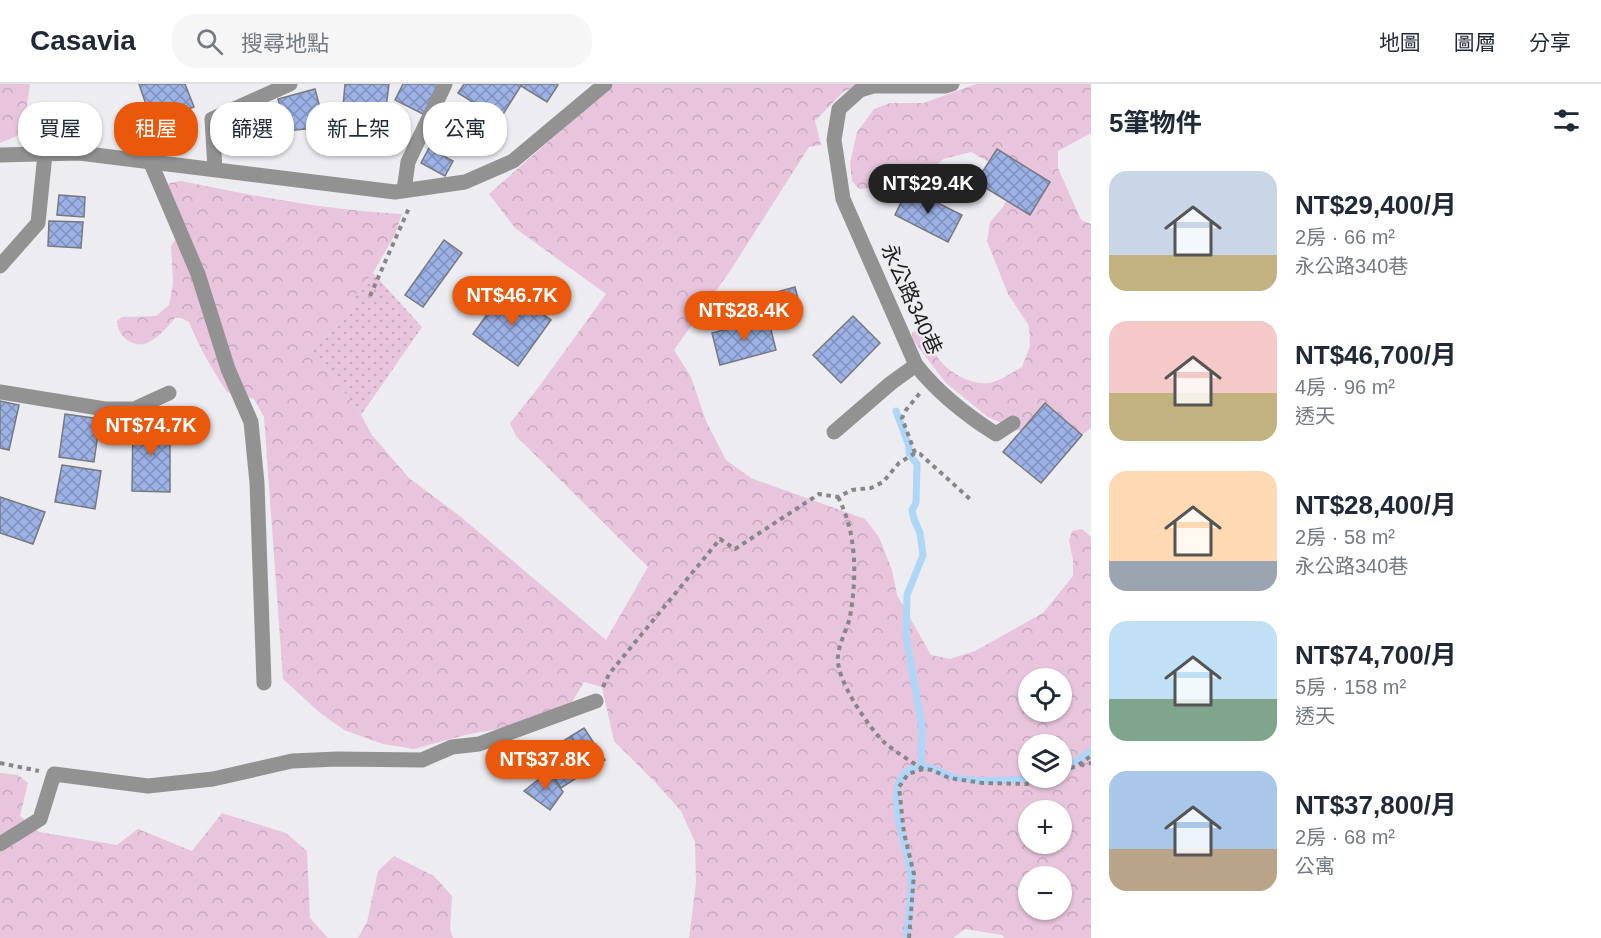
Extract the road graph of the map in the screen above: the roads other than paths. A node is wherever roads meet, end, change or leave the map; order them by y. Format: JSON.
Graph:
{"nodes":[{"id":1,"x":290,"y":84,"type":"edge"},
{"id":2,"x":445,"y":84,"type":"edge"},
{"id":3,"x":605,"y":84,"type":"edge"},
{"id":4,"x":952,"y":84,"type":"edge"},
{"id":5,"x":0,"y":155,"type":"edge"},
{"id":6,"x":18,"y":155,"type":"edge"},
{"id":7,"x":45,"y":156,"type":"edge"},
{"id":8,"x":102,"y":156,"type":"edge"},
{"id":9,"x":150,"y":161,"type":"junction"},
{"id":10,"x":215,"y":169,"type":"junction"},
{"id":11,"x":404,"y":190,"type":"junction"},
{"id":12,"x":0,"y":266,"type":"edge"},
{"id":13,"x":910,"y":369,"type":"junction"},
{"id":14,"x":0,"y":392,"type":"edge"},
{"id":15,"x":169,"y":393,"type":"dead end"},
{"id":16,"x":1013,"y":423,"type":"dead end"},
{"id":17,"x":834,"y":432,"type":"dead end"},
{"id":18,"x":264,"y":683,"type":"dead end"},
{"id":19,"x":596,"y":701,"type":"road end"},
{"id":20,"x":0,"y":844,"type":"edge"}],
"edges":[{"from":1,"to":10,"type":"street"},
{"from":2,"to":11,"type":"street"},
{"from":3,"to":11,"type":"street"},
{"from":4,"to":13,"type":"street","name":"永公路340巷"},
{"from":5,"to":6,"type":"street"},
{"from":7,"to":12,"type":"street"},
{"from":8,"to":9,"type":"street"},
{"from":9,"to":10,"type":"street"},
{"from":9,"to":18,"type":"street"},
{"from":10,"to":11,"type":"street"},
{"from":13,"to":16,"type":"street","name":"永公路340巷"},
{"from":13,"to":17,"type":"street"},
{"from":14,"to":15,"type":"street"},
{"from":19,"to":20,"type":"street"}]}
